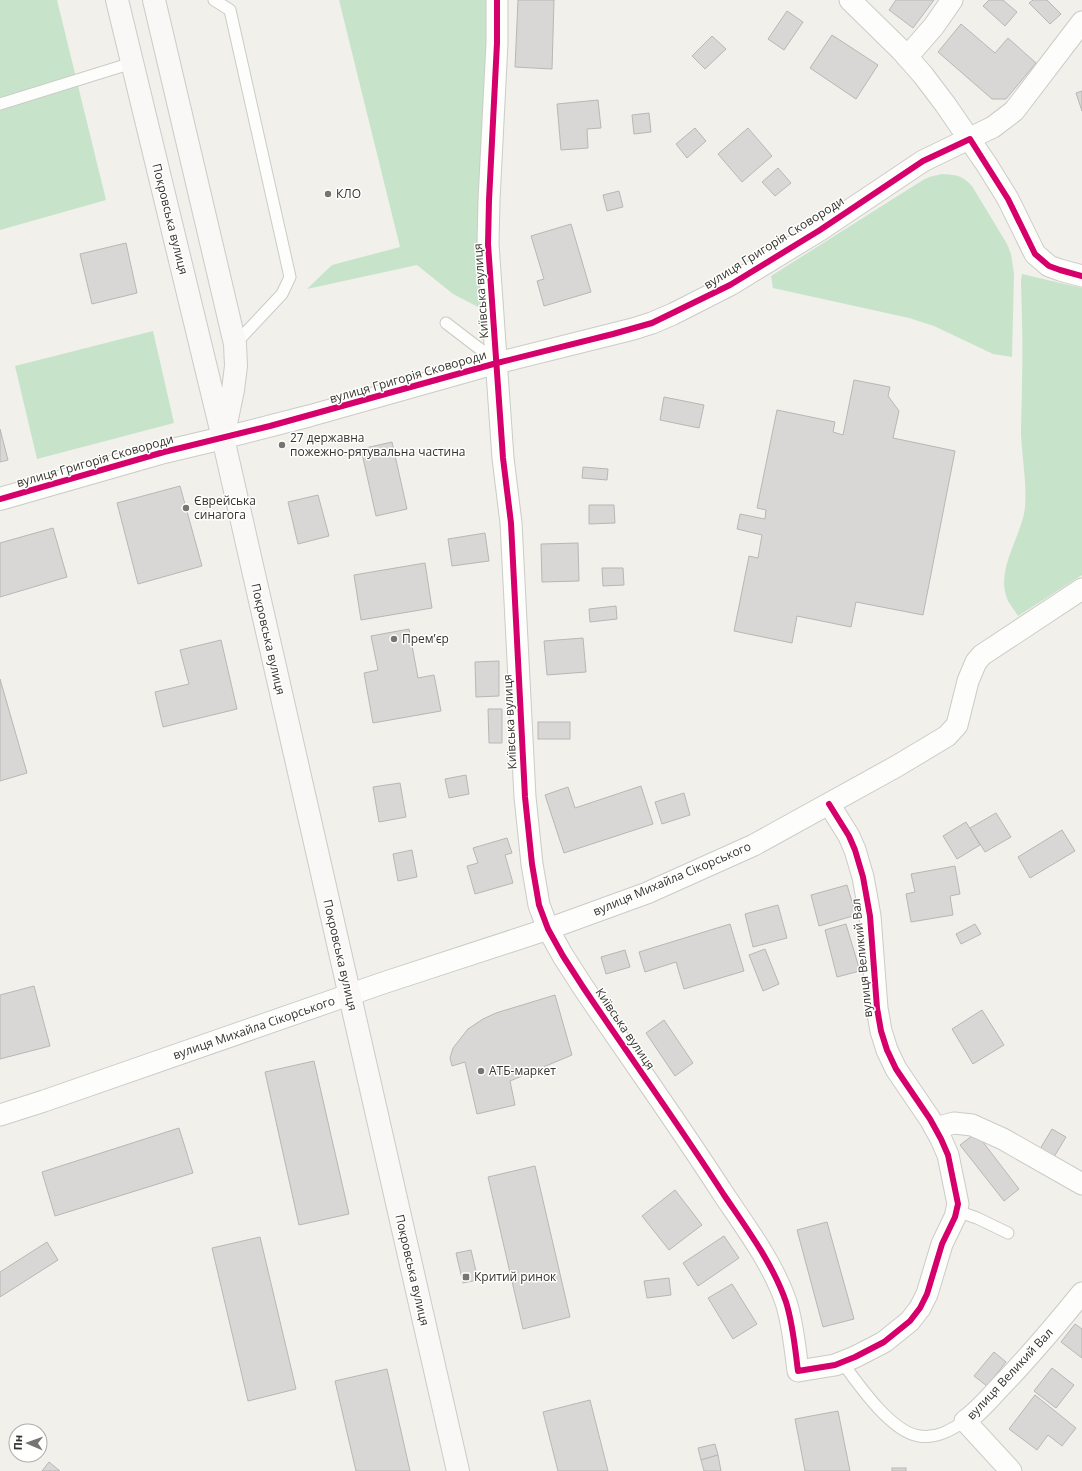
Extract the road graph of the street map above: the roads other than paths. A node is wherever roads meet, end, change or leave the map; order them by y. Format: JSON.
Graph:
{"nodes":[{"id":1,"x":117,"y":0,"type":"edge"},
{"id":2,"x":154,"y":0,"type":"edge"},
{"id":3,"x":214,"y":0,"type":"edge"},
{"id":4,"x":497,"y":0,"type":"edge"},
{"id":5,"x":850,"y":0,"type":"edge"},
{"id":6,"x":952,"y":0,"type":"edge"},
{"id":7,"x":1082,"y":22,"type":"edge"},
{"id":8,"x":907,"y":57,"type":"junction"},
{"id":9,"x":132,"y":63,"type":"junction"},
{"id":10,"x":0,"y":104,"type":"edge"},
{"id":11,"x":970,"y":139,"type":"junction"},
{"id":12,"x":1082,"y":276,"type":"edge"},
{"id":13,"x":446,"y":323,"type":"dead end"},
{"id":14,"x":235,"y":344,"type":"junction"},
{"id":15,"x":497,"y":363,"type":"junction"},
{"id":16,"x":223,"y":438,"type":"junction"},
{"id":17,"x":0,"y":499,"type":"edge"},
{"id":18,"x":1082,"y":588,"type":"edge"},
{"id":19,"x":829,"y":804,"type":"junction"},
{"id":20,"x":548,"y":929,"type":"junction"},
{"id":21,"x":349,"y":995,"type":"junction"},
{"id":22,"x":0,"y":1115,"type":"edge"},
{"id":23,"x":935,"y":1128,"type":"junction"},
{"id":24,"x":1082,"y":1184,"type":"edge"},
{"id":25,"x":957,"y":1210,"type":"junction"},
{"id":26,"x":1008,"y":1233,"type":"dead end"},
{"id":27,"x":1082,"y":1293,"type":"edge"},
{"id":28,"x":842,"y":1362,"type":"junction"},
{"id":29,"x":965,"y":1421,"type":"junction"},
{"id":30,"x":458,"y":1471,"type":"edge"},
{"id":31,"x":1011,"y":1471,"type":"edge"}],
"edges":[{"from":1,"to":9,"type":"main road","name":"Покровська вулиця"},
{"from":2,"to":14,"type":"main road","name":"Покровська вулиця"},
{"from":3,"to":14,"type":"lane"},
{"from":4,"to":15,"type":"street","name":"Київська вулиця"},
{"from":5,"to":8,"type":"street"},
{"from":6,"to":8,"type":"street"},
{"from":7,"to":11,"type":"street","name":"вулиця Григорія Сковороди"},
{"from":8,"to":11,"type":"street"},
{"from":9,"to":10,"type":"lane"},
{"from":9,"to":16,"type":"main road","name":"Покровська вулиця"},
{"from":11,"to":12,"type":"street"},
{"from":11,"to":15,"type":"street","name":"вулиця Григорія Сковороди"},
{"from":13,"to":15,"type":"lane"},
{"from":14,"to":16,"type":"main road","name":"Покровська вулиця"},
{"from":15,"to":16,"type":"street","name":"вулиця Григорія Сковороди"},
{"from":15,"to":20,"type":"street","name":"Київська вулиця"},
{"from":16,"to":17,"type":"street","name":"вулиця Григорія Сковороди"},
{"from":16,"to":21,"type":"main road","name":"Покровська вулиця"},
{"from":18,"to":19,"type":"street","name":"вулиця Михайла Сікорського"},
{"from":19,"to":20,"type":"street","name":"вулиця Михайла Сікорського"},
{"from":19,"to":23,"type":"street","name":"вулиця Великий Вал"},
{"from":20,"to":21,"type":"street","name":"вулиця Михайла Сікорського"},
{"from":20,"to":28,"type":"street","name":"Київська вулиця"},
{"from":21,"to":22,"type":"street","name":"вулиця Михайла Сікорського"},
{"from":21,"to":30,"type":"main road","name":"Покровська вулиця"},
{"from":23,"to":24,"type":"street"},
{"from":23,"to":25,"type":"street","name":"вулиця Великий Вал"},
{"from":25,"to":26,"type":"lane"},
{"from":25,"to":28,"type":"street"},
{"from":27,"to":29,"type":"street","name":"вулиця Великий Вал"},
{"from":28,"to":29,"type":"lane"},
{"from":29,"to":31,"type":"street","name":"вулиця Великий Вал"}]}
